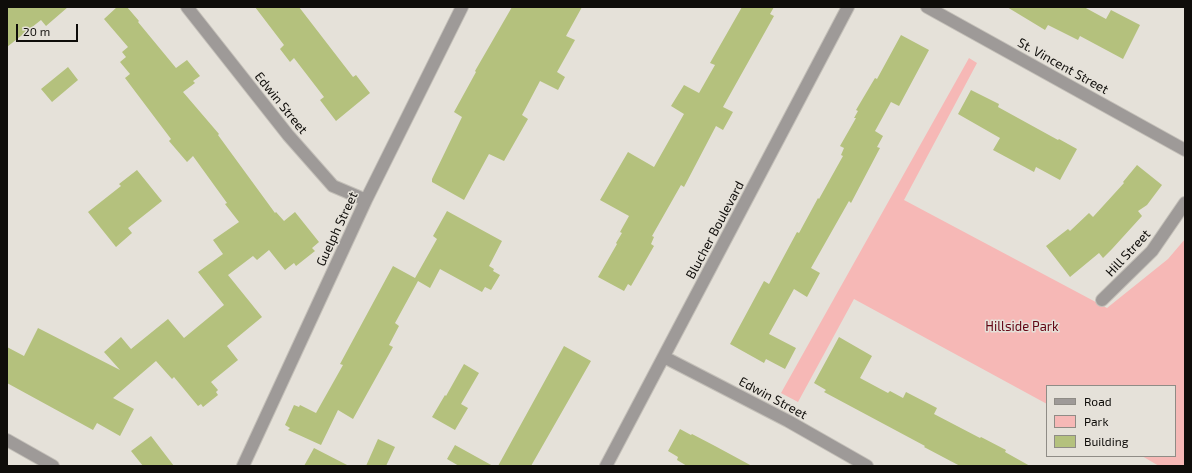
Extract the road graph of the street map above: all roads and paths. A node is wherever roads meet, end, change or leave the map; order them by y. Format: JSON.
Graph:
{"nodes":[{"id":1,"x":187,"y":7,"type":"edge"},
{"id":2,"x":462,"y":7,"type":"edge"},
{"id":3,"x":848,"y":7,"type":"edge"},
{"id":4,"x":927,"y":7,"type":"edge"},
{"id":5,"x":1185,"y":150,"type":"edge"},
{"id":6,"x":366,"y":200,"type":"junction"},
{"id":7,"x":1185,"y":203,"type":"edge"},
{"id":8,"x":1102,"y":300,"type":"dead end"},
{"id":9,"x":664,"y":357,"type":"junction"},
{"id":10,"x":7,"y":440,"type":"edge"},
{"id":11,"x":53,"y":466,"type":"edge"},
{"id":12,"x":243,"y":466,"type":"edge"},
{"id":13,"x":606,"y":466,"type":"edge"},
{"id":14,"x":867,"y":466,"type":"edge"}],
"edges":[{"from":1,"to":6,"type":"street","name":"Edwin Street"},
{"from":2,"to":6,"type":"street","name":"Guelph Street"},
{"from":3,"to":9,"type":"street","name":"Blucher Boulevard"},
{"from":4,"to":5,"type":"street","name":"St. Vincent Street"},
{"from":6,"to":12,"type":"street","name":"Guelph Street"},
{"from":7,"to":8,"type":"street","name":"Hill Street"},
{"from":9,"to":13,"type":"street","name":"Blucher Boulevard"},
{"from":9,"to":14,"type":"street","name":"Edwin Street"},
{"from":10,"to":11,"type":"street"}]}
